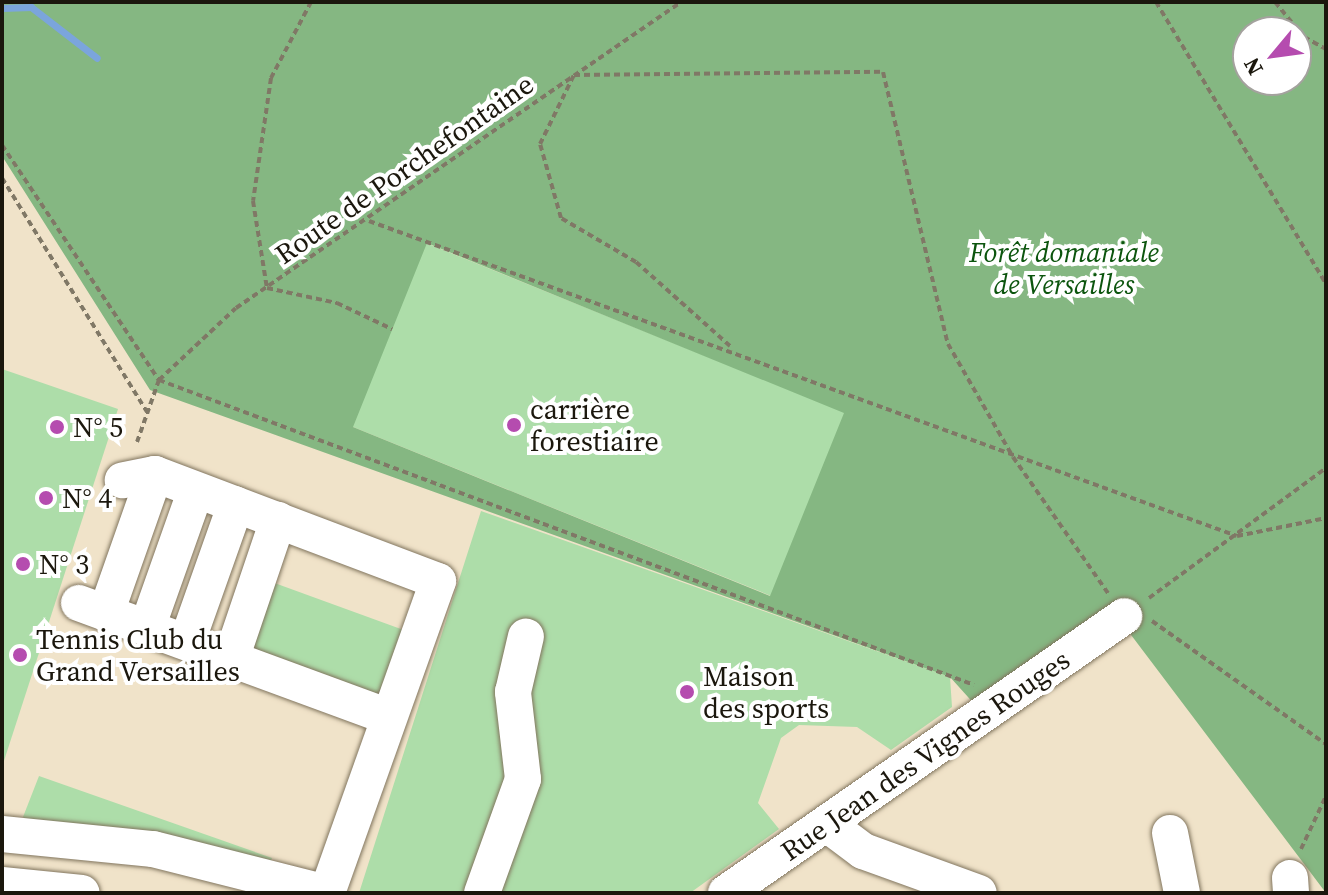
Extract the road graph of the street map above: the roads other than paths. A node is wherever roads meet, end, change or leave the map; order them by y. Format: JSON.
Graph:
{"nodes":[{"id":1,"x":196,"y":490,"type":"junction"},
{"id":2,"x":236,"y":504,"type":"junction"},
{"id":3,"x":278,"y":520,"type":"junction"},
{"id":4,"x":1124,"y":616,"type":"road end"},
{"id":5,"x":147,"y":628,"type":"junction"},
{"id":6,"x":526,"y":636,"type":"dead end"},
{"id":7,"x":187,"y":642,"type":"junction"},
{"id":8,"x":231,"y":659,"type":"junction"},
{"id":9,"x":389,"y":717,"type":"junction"},
{"id":10,"x":827,"y":824,"type":"junction"},
{"id":11,"x":1170,"y":833,"type":"dead end"},
{"id":12,"x":2,"y":834,"type":"edge"},
{"id":13,"x":2,"y":885,"type":"edge"},
{"id":14,"x":82,"y":893,"type":"edge"},
{"id":15,"x":482,"y":893,"type":"edge"},
{"id":16,"x":726,"y":893,"type":"edge"},
{"id":17,"x":979,"y":893,"type":"edge"},
{"id":18,"x":1182,"y":893,"type":"edge"}],
"edges":[{"from":1,"to":2,"type":"street"},
{"from":1,"to":5,"type":"street"},
{"from":1,"to":5,"type":"street"},
{"from":2,"to":3,"type":"street"},
{"from":2,"to":7,"type":"street"},
{"from":3,"to":8,"type":"street"},
{"from":3,"to":9,"type":"street"},
{"from":4,"to":10,"type":"street","name":"Rue Jean des Vignes Rouges"},
{"from":5,"to":7,"type":"street"},
{"from":6,"to":15,"type":"street"},
{"from":7,"to":8,"type":"street"},
{"from":8,"to":9,"type":"street"},
{"from":9,"to":12,"type":"street"},
{"from":10,"to":16,"type":"street","name":"Rue Jean des Vignes Rouges"},
{"from":10,"to":17,"type":"street"},
{"from":11,"to":18,"type":"street"},
{"from":13,"to":14,"type":"street"}]}
